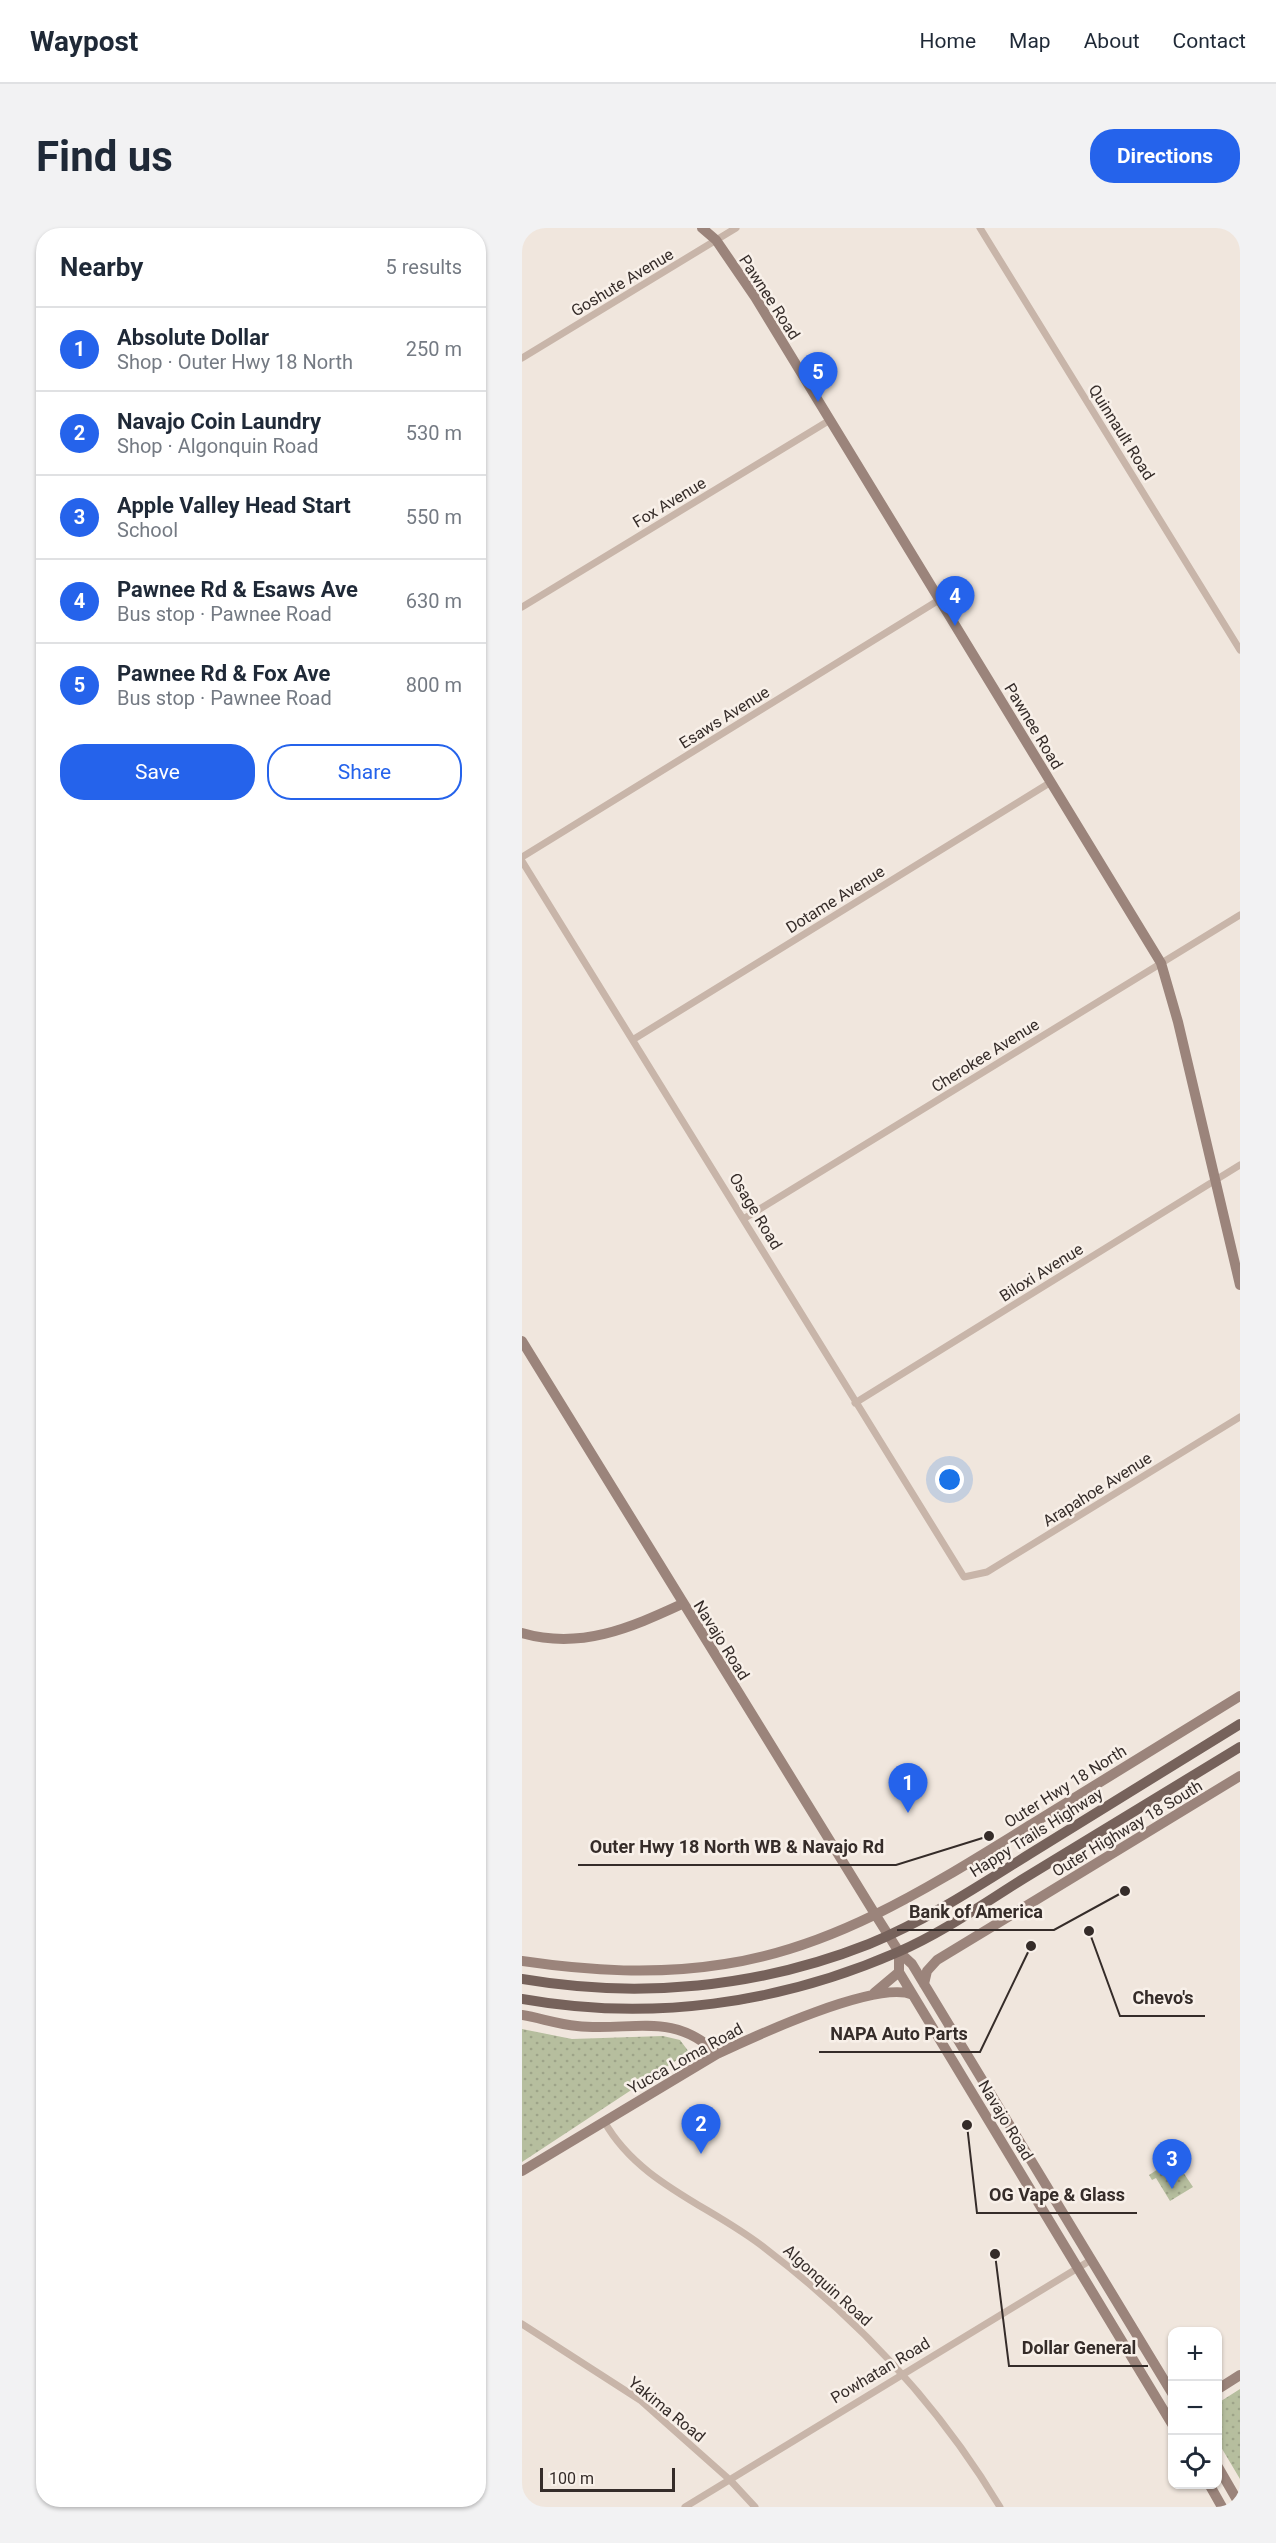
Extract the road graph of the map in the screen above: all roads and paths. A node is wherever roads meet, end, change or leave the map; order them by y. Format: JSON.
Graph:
{"nodes":[{"id":1,"x":702,"y":228,"type":"edge"},
{"id":2,"x":736,"y":228,"type":"edge"},
{"id":3,"x":980,"y":228,"type":"edge"},
{"id":4,"x":716,"y":240,"type":"junction"},
{"id":5,"x":522,"y":358,"type":"edge"},
{"id":6,"x":830,"y":420,"type":"junction"},
{"id":7,"x":939,"y":600,"type":"junction"},
{"id":8,"x":522,"y":606,"type":"edge"},
{"id":9,"x":1240,"y":650,"type":"edge"},
{"id":10,"x":1051,"y":782,"type":"junction"},
{"id":11,"x":522,"y":859,"type":"edge"},
{"id":12,"x":1240,"y":915,"type":"edge"},
{"id":13,"x":1161,"y":963,"type":"junction"},
{"id":14,"x":634,"y":1039,"type":"junction"},
{"id":15,"x":1240,"y":1165,"type":"edge"},
{"id":16,"x":1215,"y":1180,"type":"junction"},
{"id":17,"x":745,"y":1218,"type":"junction"},
{"id":18,"x":1240,"y":1285,"type":"edge"},
{"id":19,"x":522,"y":1341,"type":"edge"},
{"id":20,"x":855,"y":1402,"type":"junction"},
{"id":21,"x":1240,"y":1417,"type":"edge"},
{"id":22,"x":964,"y":1577,"type":"joint"},
{"id":23,"x":682,"y":1604,"type":"junction"},
{"id":24,"x":522,"y":1633,"type":"edge"},
{"id":25,"x":1240,"y":1696,"type":"edge"},
{"id":26,"x":1240,"y":1724,"type":"edge"},
{"id":27,"x":1240,"y":1747,"type":"edge"},
{"id":28,"x":1240,"y":1776,"type":"edge"},
{"id":29,"x":875,"y":1914,"type":"junction"},
{"id":30,"x":889,"y":1935,"type":"junction"},
{"id":31,"x":899,"y":1952,"type":"junction"},
{"id":32,"x":937,"y":1960,"type":"junction"},
{"id":33,"x":522,"y":1961,"type":"edge"},
{"id":34,"x":912,"y":1964,"type":"junction"},
{"id":35,"x":899,"y":1972,"type":"junction"},
{"id":36,"x":522,"y":1979,"type":"edge"},
{"id":37,"x":924,"y":1984,"type":"junction"},
{"id":38,"x":874,"y":1994,"type":"junction"},
{"id":39,"x":913,"y":1995,"type":"junction"},
{"id":40,"x":522,"y":1999,"type":"edge"},
{"id":41,"x":522,"y":2014,"type":"edge"},
{"id":42,"x":717,"y":2054,"type":"junction"},
{"id":43,"x":604,"y":2121,"type":"junction"},
{"id":44,"x":522,"y":2171,"type":"edge"},
{"id":45,"x":1091,"y":2260,"type":"junction"},
{"id":46,"x":1078,"y":2268,"type":"junction"},
{"id":47,"x":522,"y":2324,"type":"edge"},
{"id":48,"x":902,"y":2374,"type":"junction"},
{"id":49,"x":1240,"y":2375,"type":"edge"},
{"id":50,"x":1168,"y":2385,"type":"edge"},
{"id":51,"x":1222,"y":2386,"type":"edge"},
{"id":52,"x":1168,"y":2414,"type":"edge"},
{"id":53,"x":1222,"y":2475,"type":"edge"},
{"id":54,"x":730,"y":2480,"type":"junction"},
{"id":55,"x":1212,"y":2489,"type":"edge"},
{"id":56,"x":1240,"y":2505,"type":"edge"},
{"id":57,"x":685,"y":2507,"type":"edge"},
{"id":58,"x":755,"y":2507,"type":"edge"},
{"id":59,"x":1000,"y":2507,"type":"edge"},
{"id":60,"x":1222,"y":2507,"type":"edge"}],
"edges":[{"from":1,"to":4,"type":"street","name":"Pawnee Road"},
{"from":2,"to":4,"type":"street","name":"Goshute Avenue"},
{"from":3,"to":9,"type":"street","name":"Quinnault Road"},
{"from":4,"to":5,"type":"street","name":"Goshute Avenue"},
{"from":4,"to":6,"type":"street","name":"Pawnee Road"},
{"from":6,"to":7,"type":"street","name":"Pawnee Road"},
{"from":6,"to":8,"type":"street","name":"Fox Avenue"},
{"from":7,"to":10,"type":"street","name":"Pawnee Road"},
{"from":7,"to":11,"type":"street","name":"Esaws Avenue"},
{"from":10,"to":13,"type":"street","name":"Pawnee Road"},
{"from":10,"to":14,"type":"street","name":"Dotame Avenue"},
{"from":11,"to":14,"type":"street","name":"Osage Road"},
{"from":12,"to":13,"type":"street","name":"Cherokee Avenue"},
{"from":13,"to":16,"type":"street","name":"Pawnee Road"},
{"from":13,"to":17,"type":"street","name":"Cherokee Avenue"},
{"from":14,"to":17,"type":"street","name":"Osage Road"},
{"from":15,"to":16,"type":"street","name":"Biloxi Avenue"},
{"from":16,"to":18,"type":"street","name":"Pawnee Road"},
{"from":16,"to":20,"type":"street","name":"Biloxi Avenue"},
{"from":17,"to":20,"type":"street","name":"Osage Road"},
{"from":19,"to":23,"type":"street","name":"Navajo Road"},
{"from":20,"to":22,"type":"street","name":"Osage Road"},
{"from":21,"to":22,"type":"street","name":"Arapahoe Avenue"},
{"from":23,"to":24,"type":"street"},
{"from":23,"to":29,"type":"street","name":"Navajo Road"},
{"from":25,"to":29,"type":"street","name":"Outer Hwy 18 North"},
{"from":26,"to":30,"type":"main road","name":"Happy Trails Highway"},
{"from":27,"to":31,"type":"main road","name":"Happy Trails Highway"},
{"from":28,"to":32,"type":"street","name":"Outer Highway 18 South"},
{"from":29,"to":30,"type":"street","name":"Navajo Road"},
{"from":29,"to":33,"type":"street","name":"Outer Hwy 18 North"},
{"from":30,"to":31,"type":"street","name":"Navajo Road"},
{"from":30,"to":36,"type":"main road","name":"Happy Trails Highway"},
{"from":31,"to":34,"type":"street","name":"Navajo Road"},
{"from":31,"to":35,"type":"street"},
{"from":31,"to":40,"type":"main road","name":"Happy Trails Highway"},
{"from":32,"to":34,"type":"street"},
{"from":32,"to":37,"type":"street"},
{"from":34,"to":37,"type":"street","name":"Navajo Road"},
{"from":35,"to":38,"type":"street"},
{"from":35,"to":39,"type":"street","name":"Navajo Road"},
{"from":37,"to":45,"type":"street","name":"Navajo Road"},
{"from":38,"to":39,"type":"street"},
{"from":38,"to":42,"type":"street","name":"Yucca Loma Road"},
{"from":39,"to":46,"type":"street","name":"Navajo Road"},
{"from":41,"to":42,"type":"street"},
{"from":42,"to":43,"type":"street","name":"Yucca Loma Road"},
{"from":43,"to":44,"type":"street","name":"Yucca Loma Road"},
{"from":43,"to":48,"type":"street","name":"Algonquin Road"},
{"from":45,"to":46,"type":"street","name":"Powhatan Road"},
{"from":45,"to":50,"type":"street","name":"Navajo Road"},
{"from":46,"to":48,"type":"street","name":"Powhatan Road"},
{"from":46,"to":52,"type":"street","name":"Navajo Road"},
{"from":47,"to":54,"type":"street","name":"Yakima Road"},
{"from":48,"to":54,"type":"street","name":"Powhatan Road"},
{"from":48,"to":59,"type":"street","name":"Algonquin Road"},
{"from":49,"to":51,"type":"street"},
{"from":53,"to":56,"type":"street"},
{"from":54,"to":57,"type":"street","name":"Powhatan Road"},
{"from":54,"to":58,"type":"street","name":"Yakima Road"},
{"from":55,"to":60,"type":"street"}]}
